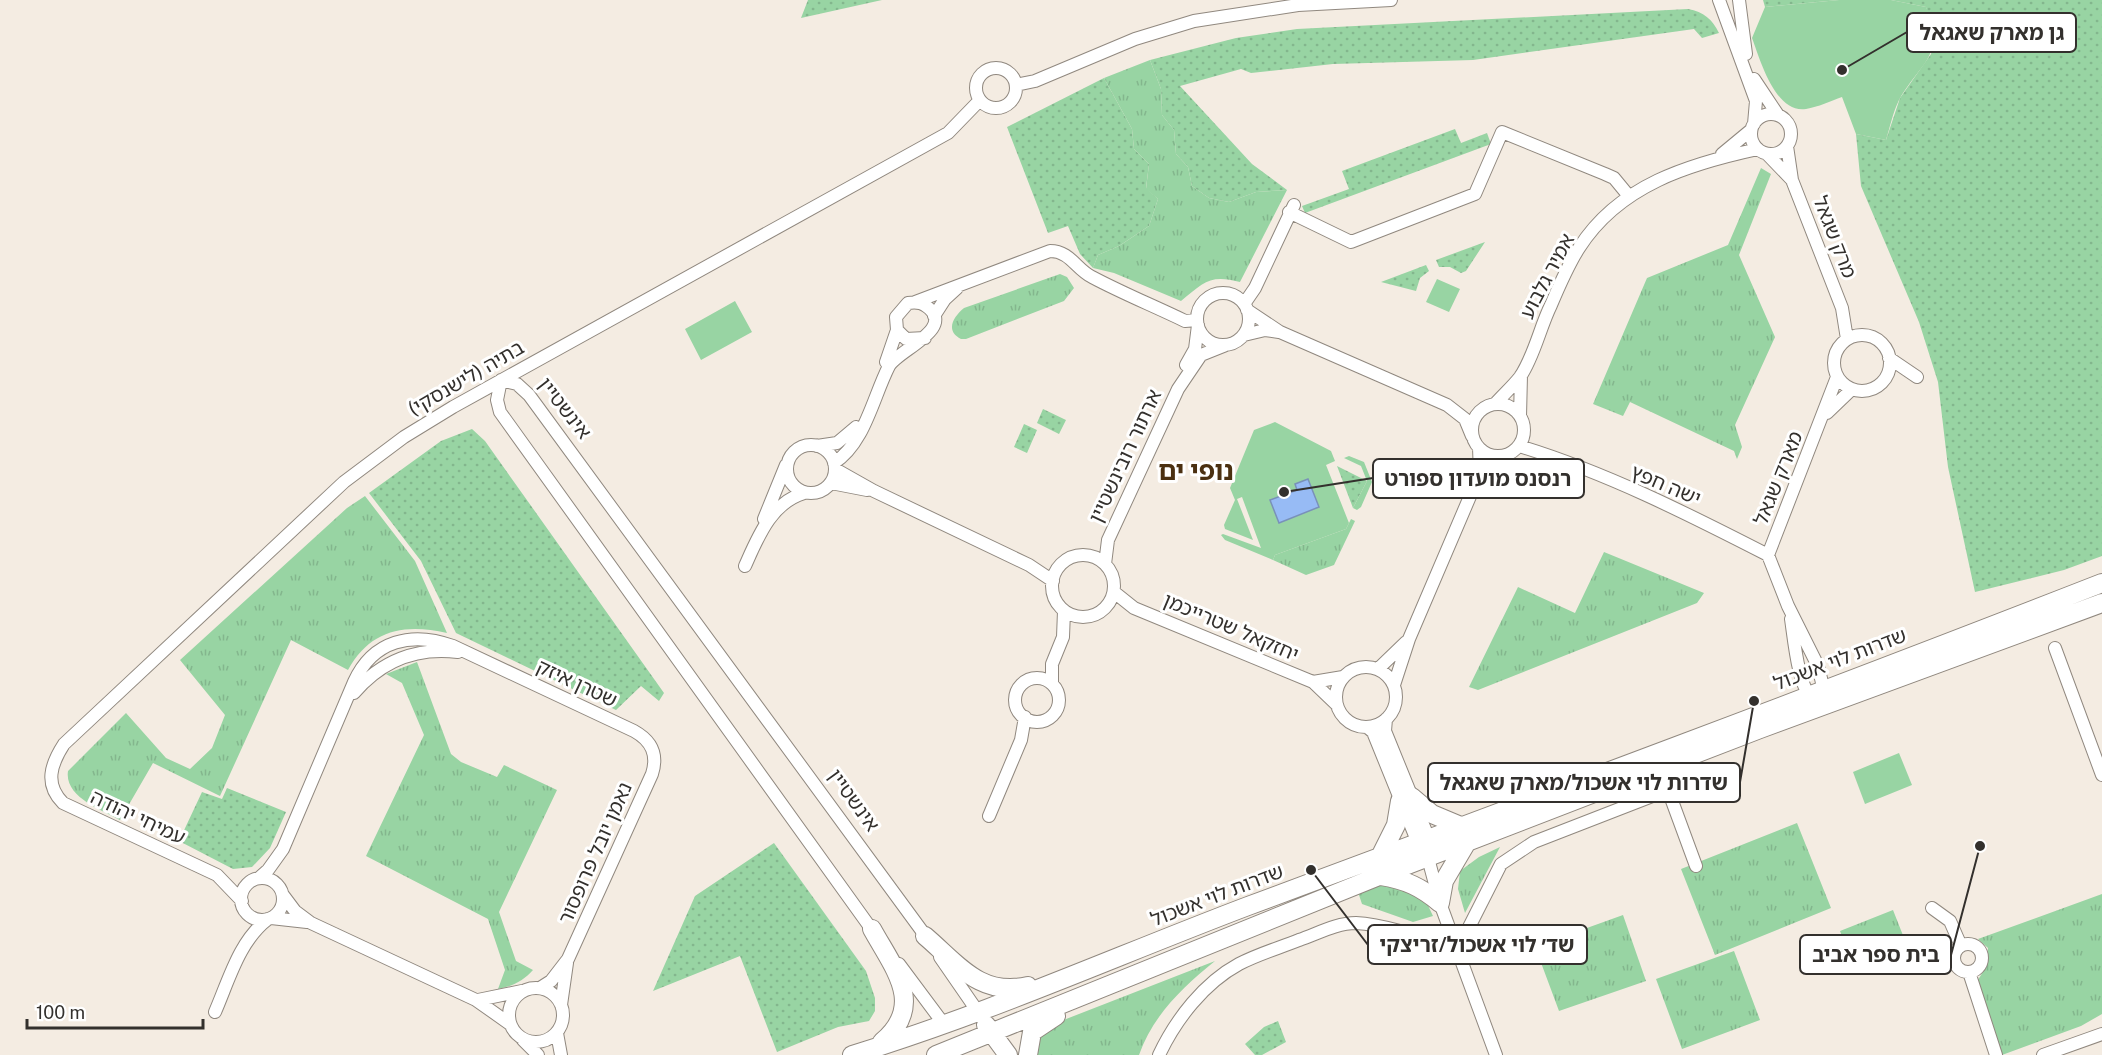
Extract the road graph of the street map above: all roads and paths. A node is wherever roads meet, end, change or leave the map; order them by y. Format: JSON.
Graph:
{"nodes":[{"id":1,"x":1391,"y":0,"type":"edge"},
{"id":2,"x":1719,"y":0,"type":"edge"},
{"id":3,"x":1739,"y":0,"type":"edge"},
{"id":4,"x":1016,"y":85,"type":"junction"},
{"id":5,"x":980,"y":100,"type":"junction"},
{"id":6,"x":1778,"y":115,"type":"junction"},
{"id":7,"x":1753,"y":127,"type":"junction"},
{"id":8,"x":1787,"y":146,"type":"junction"},
{"id":9,"x":1762,"y":152,"type":"junction"},
{"id":10,"x":1718,"y":158,"type":"junction"},
{"id":11,"x":1792,"y":180,"type":"junction"},
{"id":12,"x":1628,"y":195,"type":"junction"},
{"id":13,"x":960,"y":286,"type":"junction"},
{"id":14,"x":915,"y":302,"type":"junction"},
{"id":15,"x":1245,"y":307,"type":"junction"},
{"id":16,"x":1842,"y":308,"type":"junction"},
{"id":17,"x":934,"y":316,"type":"junction"},
{"id":18,"x":1197,"y":322,"type":"junction"},
{"id":19,"x":897,"y":330,"type":"junction"},
{"id":20,"x":1280,"y":332,"type":"junction"},
{"id":21,"x":1244,"y":335,"type":"junction"},
{"id":22,"x":1863,"y":335,"type":"junction"},
{"id":23,"x":925,"y":339,"type":"junction"},
{"id":24,"x":1847,"y":339,"type":"junction"},
{"id":25,"x":1226,"y":345,"type":"junction"},
{"id":26,"x":1895,"y":369,"type":"junction"},
{"id":27,"x":1521,"y":375,"type":"junction"},
{"id":28,"x":1837,"y":377,"type":"junction"},
{"id":29,"x":1917,"y":377,"type":"dead end"},
{"id":30,"x":501,"y":380,"type":"junction"},
{"id":31,"x":1178,"y":389,"type":"junction"},
{"id":32,"x":1852,"y":389,"type":"junction"},
{"id":33,"x":1448,"y":405,"type":"junction"},
{"id":34,"x":1491,"y":405,"type":"junction"},
{"id":35,"x":1520,"y":416,"type":"junction"},
{"id":36,"x":1824,"y":416,"type":"junction"},
{"id":37,"x":1524,"y":431,"type":"junction"},
{"id":38,"x":1472,"y":436,"type":"junction"},
{"id":39,"x":817,"y":446,"type":"junction"},
{"id":40,"x":1519,"y":446,"type":"junction"},
{"id":41,"x":1479,"y":448,"type":"junction"},
{"id":42,"x":1547,"y":454,"type":"junction"},
{"id":43,"x":1501,"y":456,"type":"junction"},
{"id":44,"x":788,"y":461,"type":"junction"},
{"id":45,"x":835,"y":466,"type":"junction"},
{"id":46,"x":1480,"y":473,"type":"junction"},
{"id":47,"x":831,"y":483,"type":"junction"},
{"id":48,"x":874,"y":491,"type":"junction"},
{"id":49,"x":804,"y":493,"type":"junction"},
{"id":50,"x":758,"y":537,"type":"junction"},
{"id":51,"x":1108,"y":540,"type":"junction"},
{"id":52,"x":1768,"y":555,"type":"junction"},
{"id":53,"x":1092,"y":557,"type":"junction"},
{"id":54,"x":1105,"y":564,"type":"junction"},
{"id":55,"x":1029,"y":565,"type":"junction"},
{"id":56,"x":745,"y":566,"type":"dead end"},
{"id":57,"x":1060,"y":566,"type":"junction"},
{"id":58,"x":1053,"y":581,"type":"junction"},
{"id":59,"x":2102,"y":583,"type":"edge"},
{"id":60,"x":1114,"y":592,"type":"junction"},
{"id":61,"x":2102,"y":603,"type":"edge"},
{"id":62,"x":1788,"y":606,"type":"junction"},
{"id":63,"x":1134,"y":608,"type":"junction"},
{"id":64,"x":1064,"y":610,"type":"junction"},
{"id":65,"x":1103,"y":610,"type":"junction"},
{"id":66,"x":1080,"y":617,"type":"junction"},
{"id":67,"x":1063,"y":637,"type":"junction"},
{"id":68,"x":1409,"y":639,"type":"junction"},
{"id":69,"x":2055,"y":648,"type":"dead end"},
{"id":70,"x":468,"y":654,"type":"junction"},
{"id":71,"x":1052,"y":664,"type":"junction"},
{"id":72,"x":1378,"y":669,"type":"junction"},
{"id":73,"x":1343,"y":677,"type":"junction"},
{"id":74,"x":1038,"y":678,"type":"junction"},
{"id":75,"x":1313,"y":682,"type":"junction"},
{"id":76,"x":1052,"y":684,"type":"junction"},
{"id":77,"x":1394,"y":686,"type":"junction"},
{"id":78,"x":1808,"y":695,"type":"junction"},
{"id":79,"x":1825,"y":698,"type":"junction"},
{"id":80,"x":347,"y":700,"type":"junction"},
{"id":81,"x":1337,"y":705,"type":"junction"},
{"id":82,"x":1030,"y":719,"type":"junction"},
{"id":83,"x":1386,"y":719,"type":"junction"},
{"id":84,"x":1367,"y":727,"type":"junction"},
{"id":85,"x":655,"y":762,"type":"joint"},
{"id":86,"x":2102,"y":775,"type":"edge"},
{"id":87,"x":51,"y":785,"type":"joint"},
{"id":88,"x":1406,"y":799,"type":"junction"},
{"id":89,"x":989,"y":816,"type":"dead end"},
{"id":90,"x":1465,"y":834,"type":"junction"},
{"id":91,"x":1425,"y":847,"type":"junction"},
{"id":92,"x":282,"y":849,"type":"junction"},
{"id":93,"x":1696,"y":866,"type":"dead end"},
{"id":94,"x":1380,"y":867,"type":"junction"},
{"id":95,"x":217,"y":875,"type":"junction"},
{"id":96,"x":256,"y":879,"type":"junction"},
{"id":97,"x":282,"y":892,"type":"junction"},
{"id":98,"x":1440,"y":903,"type":"junction"},
{"id":99,"x":244,"y":906,"type":"junction"},
{"id":100,"x":1932,"y":908,"type":"dead end"},
{"id":101,"x":270,"y":918,"type":"junction"},
{"id":102,"x":311,"y":923,"type":"junction"},
{"id":103,"x":872,"y":929,"type":"junction"},
{"id":104,"x":925,"y":936,"type":"junction"},
{"id":105,"x":245,"y":944,"type":"junction"},
{"id":106,"x":1961,"y":946,"type":"junction"},
{"id":107,"x":1458,"y":949,"type":"junction"},
{"id":108,"x":568,"y":959,"type":"junction"},
{"id":109,"x":1969,"y":972,"type":"junction"},
{"id":110,"x":1062,"y":979,"type":"junction"},
{"id":111,"x":1108,"y":986,"type":"junction"},
{"id":112,"x":540,"y":988,"type":"junction"},
{"id":113,"x":522,"y":992,"type":"junction"},
{"id":114,"x":476,"y":1000,"type":"junction"},
{"id":115,"x":561,"y":1005,"type":"junction"},
{"id":116,"x":215,"y":1012,"type":"dead end"},
{"id":117,"x":978,"y":1012,"type":"junction"},
{"id":118,"x":943,"y":1023,"type":"junction"},
{"id":119,"x":510,"y":1024,"type":"junction"},
{"id":120,"x":557,"y":1033,"type":"junction"},
{"id":121,"x":992,"y":1033,"type":"junction"},
{"id":122,"x":2102,"y":1034,"type":"edge"},
{"id":123,"x":522,"y":1039,"type":"junction"},
{"id":124,"x":874,"y":1048,"type":"junction"},
{"id":125,"x":961,"y":1050,"type":"edge"},
{"id":126,"x":538,"y":1055,"type":"edge"},
{"id":127,"x":561,"y":1055,"type":"edge"},
{"id":128,"x":852,"y":1055,"type":"edge"},
{"id":129,"x":936,"y":1055,"type":"edge"},
{"id":130,"x":1008,"y":1055,"type":"edge"},
{"id":131,"x":1028,"y":1055,"type":"edge"},
{"id":132,"x":1159,"y":1055,"type":"edge"},
{"id":133,"x":1496,"y":1055,"type":"edge"},
{"id":134,"x":1995,"y":1055,"type":"edge"},
{"id":135,"x":2043,"y":1055,"type":"edge"}],
"edges":[{"from":1,"to":4,"type":"street"},
{"from":2,"to":7,"type":"street"},
{"from":3,"to":6,"type":"street"},
{"from":4,"to":5,"type":"street"},
{"from":4,"to":5,"type":"street"},
{"from":5,"to":30,"type":"street","name":"בתיה (לישנסקי)"},
{"from":6,"to":7,"type":"street"},
{"from":6,"to":8,"type":"street"},
{"from":7,"to":9,"type":"street"},
{"from":7,"to":10,"type":"street","name":"אמיר גלבוע"},
{"from":8,"to":9,"type":"street"},
{"from":8,"to":11,"type":"street","name":"מרק שגאל"},
{"from":9,"to":10,"type":"street","name":"אמיר גלבוע"},
{"from":9,"to":11,"type":"street","name":"מרק שגאל"},
{"from":10,"to":12,"type":"street","name":"אמיר גלבוע"},
{"from":11,"to":16,"type":"street","name":"מרק שגאל"},
{"from":12,"to":15,"type":"street"},
{"from":12,"to":27,"type":"street","name":"אמיר גלבוע"},
{"from":13,"to":14,"type":"street"},
{"from":13,"to":17,"type":"street"},
{"from":13,"to":18,"type":"street"},
{"from":14,"to":17,"type":"street"},
{"from":14,"to":19,"type":"street"},
{"from":15,"to":18,"type":"street"},
{"from":15,"to":20,"type":"street"},
{"from":15,"to":21,"type":"street"},
{"from":16,"to":22,"type":"street","name":"מרק שגאל"},
{"from":16,"to":24,"type":"street","name":"מרק שגאל"},
{"from":17,"to":23,"type":"street"},
{"from":18,"to":25,"type":"street"},
{"from":18,"to":31,"type":"street","name":"ארתור רובינשטיין"},
{"from":19,"to":23,"type":"street"},
{"from":19,"to":39,"type":"street"},
{"from":20,"to":21,"type":"street"},
{"from":20,"to":33,"type":"street"},
{"from":21,"to":25,"type":"street"},
{"from":22,"to":24,"type":"street"},
{"from":22,"to":26,"type":"street"},
{"from":23,"to":45,"type":"street"},
{"from":24,"to":28,"type":"street"},
{"from":25,"to":31,"type":"street","name":"ארתור רובינשטיין"},
{"from":26,"to":29,"type":"street"},
{"from":26,"to":32,"type":"street"},
{"from":27,"to":34,"type":"street","name":"אמיר גלבוע"},
{"from":27,"to":35,"type":"street","name":"אמיר גלבוע"},
{"from":28,"to":32,"type":"street"},
{"from":28,"to":36,"type":"street"},
{"from":30,"to":87,"type":"street","name":"בתיה (לישנסקי)"},
{"from":30,"to":103,"type":"street"},
{"from":30,"to":104,"type":"street","name":"אינשטיין"},
{"from":31,"to":51,"type":"street","name":"ארתור רובינשטיין"},
{"from":32,"to":36,"type":"street"},
{"from":33,"to":34,"type":"street"},
{"from":33,"to":38,"type":"street"},
{"from":34,"to":35,"type":"street"},
{"from":34,"to":38,"type":"street"},
{"from":35,"to":37,"type":"street"},
{"from":36,"to":52,"type":"street","name":"מארק שגאל"},
{"from":37,"to":40,"type":"street"},
{"from":37,"to":42,"type":"street","name":"ישה חפץ"},
{"from":38,"to":41,"type":"street"},
{"from":39,"to":44,"type":"street"},
{"from":39,"to":45,"type":"street"},
{"from":40,"to":42,"type":"street","name":"ישה חפץ"},
{"from":40,"to":43,"type":"street"},
{"from":41,"to":43,"type":"street"},
{"from":41,"to":46,"type":"street"},
{"from":42,"to":52,"type":"street","name":"ישה חפץ"},
{"from":43,"to":46,"type":"street"},
{"from":44,"to":49,"type":"street"},
{"from":44,"to":50,"type":"street"},
{"from":45,"to":47,"type":"street"},
{"from":45,"to":48,"type":"street"},
{"from":46,"to":68,"type":"street"},
{"from":47,"to":48,"type":"street"},
{"from":47,"to":49,"type":"street"},
{"from":48,"to":55,"type":"street"},
{"from":49,"to":50,"type":"street"},
{"from":50,"to":56,"type":"street"},
{"from":51,"to":53,"type":"street","name":"ארתור רובינשטיין"},
{"from":51,"to":54,"type":"street","name":"ארתור רובינשטיין"},
{"from":52,"to":62,"type":"street"},
{"from":53,"to":54,"type":"street"},
{"from":53,"to":57,"type":"street"},
{"from":54,"to":60,"type":"street"},
{"from":55,"to":57,"type":"street"},
{"from":55,"to":58,"type":"street"},
{"from":57,"to":58,"type":"street"},
{"from":58,"to":64,"type":"street"},
{"from":59,"to":79,"type":"street","name":"שדרות לוי אשכול"},
{"from":60,"to":63,"type":"street","name":"יחזקאל שטרייכמן"},
{"from":60,"to":65,"type":"street"},
{"from":61,"to":79,"type":"street","name":"שדרות לוי אשכול"},
{"from":62,"to":78,"type":"street"},
{"from":62,"to":79,"type":"street"},
{"from":63,"to":65,"type":"street","name":"יחזקאל שטרייכמן"},
{"from":63,"to":75,"type":"street","name":"יחזקאל שטרייכמן"},
{"from":64,"to":66,"type":"street"},
{"from":64,"to":67,"type":"street"},
{"from":65,"to":66,"type":"street"},
{"from":66,"to":67,"type":"street"},
{"from":67,"to":71,"type":"street"},
{"from":68,"to":72,"type":"street"},
{"from":68,"to":77,"type":"street"},
{"from":69,"to":86,"type":"street"},
{"from":70,"to":80,"type":"street","name":"שטרן איזק"},
{"from":70,"to":80,"type":"street","name":"שטרן איזק"},
{"from":70,"to":85,"type":"street","name":"שטרן איזק"},
{"from":71,"to":74,"type":"street"},
{"from":71,"to":76,"type":"street"},
{"from":72,"to":73,"type":"street"},
{"from":72,"to":77,"type":"street"},
{"from":73,"to":75,"type":"street","name":"יחזקאל שטרייכמן"},
{"from":73,"to":81,"type":"street"},
{"from":74,"to":76,"type":"street"},
{"from":74,"to":82,"type":"street"},
{"from":75,"to":81,"type":"street","name":"יחזקאל שטרייכמן"},
{"from":76,"to":82,"type":"street"},
{"from":77,"to":83,"type":"street"},
{"from":78,"to":79,"type":"street","name":"שדרות לוי אשכול"},
{"from":78,"to":90,"type":"street","name":"שדרות לוי אשכול"},
{"from":79,"to":90,"type":"street","name":"שדרות לוי אשכול"},
{"from":80,"to":92,"type":"street","name":"שטרן איזק"},
{"from":81,"to":84,"type":"street"},
{"from":82,"to":89,"type":"street"},
{"from":83,"to":84,"type":"street"},
{"from":83,"to":88,"type":"street"},
{"from":84,"to":88,"type":"street"},
{"from":85,"to":108,"type":"street","name":"נאמן יובל פרופסור"},
{"from":87,"to":95,"type":"street","name":"עמיחי יהודה"},
{"from":88,"to":90,"type":"street"},
{"from":88,"to":91,"type":"street"},
{"from":88,"to":94,"type":"street"},
{"from":90,"to":91,"type":"street","name":"שדרות לוי אשכול"},
{"from":90,"to":98,"type":"street"},
{"from":91,"to":94,"type":"street","name":"שדרות לוי אשכול"},
{"from":91,"to":98,"type":"street"},
{"from":92,"to":96,"type":"street","name":"שטרן איזק"},
{"from":92,"to":97,"type":"street","name":"שטרן איזק"},
{"from":93,"to":107,"type":"street"},
{"from":94,"to":98,"type":"street"},
{"from":94,"to":110,"type":"street","name":"שדרות לוי אשכול"},
{"from":94,"to":111,"type":"street","name":"שדרות לוי אשכול"},
{"from":95,"to":96,"type":"street","name":"עמיחי יהודה"},
{"from":95,"to":99,"type":"street","name":"עמיחי יהודה"},
{"from":96,"to":97,"type":"street"},
{"from":96,"to":99,"type":"street"},
{"from":97,"to":101,"type":"street"},
{"from":97,"to":102,"type":"street"},
{"from":98,"to":107,"type":"street"},
{"from":99,"to":101,"type":"street"},
{"from":99,"to":105,"type":"street"},
{"from":100,"to":106,"type":"street"},
{"from":101,"to":102,"type":"street"},
{"from":101,"to":105,"type":"street"},
{"from":102,"to":114,"type":"street"},
{"from":103,"to":118,"type":"street"},
{"from":103,"to":124,"type":"street"},
{"from":104,"to":110,"type":"street"},
{"from":104,"to":117,"type":"street","name":"אינשטיין"},
{"from":105,"to":116,"type":"street"},
{"from":106,"to":109,"type":"street"},
{"from":106,"to":109,"type":"street"},
{"from":107,"to":132,"type":"street"},
{"from":107,"to":133,"type":"street"},
{"from":108,"to":112,"type":"street","name":"נאמן יובל פרופסור"},
{"from":108,"to":115,"type":"street","name":"נאמן יובל פרופסור"},
{"from":109,"to":134,"type":"street"},
{"from":110,"to":117,"type":"street","name":"שדרות לוי אשכול"},
{"from":111,"to":121,"type":"street","name":"שדרות לוי אשכול"},
{"from":111,"to":131,"type":"street"},
{"from":112,"to":113,"type":"street"},
{"from":112,"to":115,"type":"street"},
{"from":113,"to":114,"type":"street"},
{"from":113,"to":119,"type":"street"},
{"from":114,"to":119,"type":"street"},
{"from":115,"to":120,"type":"street"},
{"from":117,"to":118,"type":"street","name":"שדרות לוי אשכול"},
{"from":117,"to":121,"type":"street","name":"אינשטיין"},
{"from":118,"to":124,"type":"street","name":"שדרות לוי אשכול"},
{"from":118,"to":125,"type":"street"},
{"from":119,"to":123,"type":"street"},
{"from":120,"to":123,"type":"street"},
{"from":120,"to":127,"type":"street"},
{"from":121,"to":125,"type":"street","name":"שדרות לוי אשכול"},
{"from":121,"to":130,"type":"street","name":"אינשטיין"},
{"from":122,"to":135,"type":"street"},
{"from":123,"to":126,"type":"street"},
{"from":124,"to":128,"type":"street","name":"שדרות לוי אשכול"},
{"from":125,"to":129,"type":"street","name":"שדרות לוי אשכול"}]}
